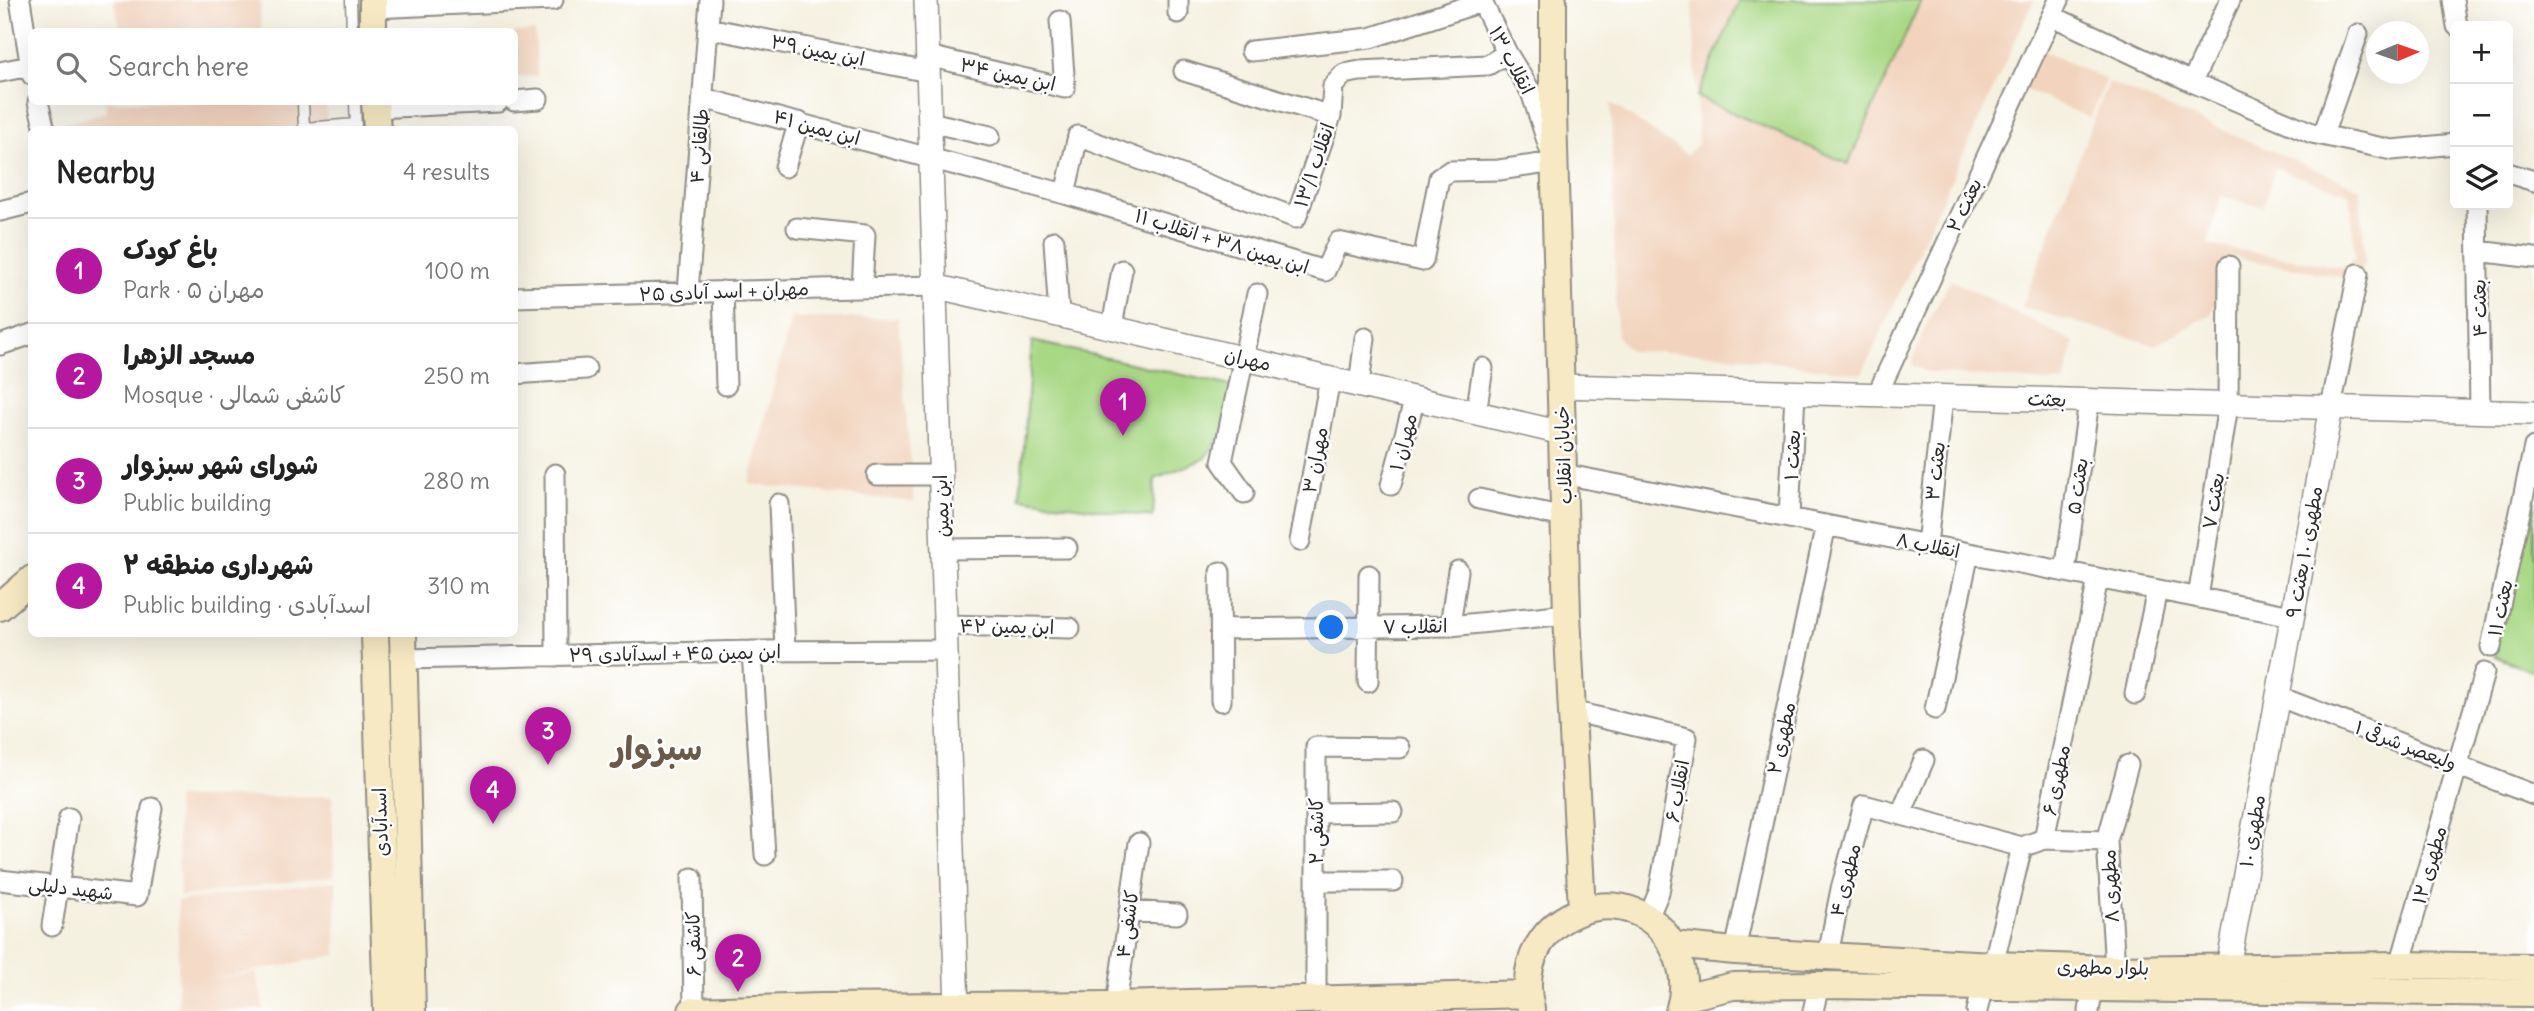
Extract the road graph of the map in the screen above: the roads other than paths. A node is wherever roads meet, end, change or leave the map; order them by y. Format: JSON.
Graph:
{"nodes":[{"id":1,"x":20,"y":0,"type":"edge"},
{"id":2,"x":553,"y":0,"type":"edge"},
{"id":3,"x":710,"y":0,"type":"edge"},
{"id":4,"x":926,"y":0,"type":"edge"},
{"id":5,"x":1553,"y":0,"type":"edge"},
{"id":6,"x":2230,"y":0,"type":"edge"},
{"id":7,"x":2453,"y":0,"type":"edge"},
{"id":8,"x":1481,"y":1,"type":"edge"},
{"id":9,"x":455,"y":2,"type":"edge"},
{"id":10,"x":2056,"y":8,"type":"edge"},
{"id":11,"x":367,"y":10,"type":"edge"},
{"id":12,"x":1060,"y":20,"type":"dead end"},
{"id":13,"x":2456,"y":21,"type":"edge"},
{"id":14,"x":355,"y":28,"type":"edge"},
{"id":15,"x":708,"y":28,"type":"junction"},
{"id":16,"x":2358,"y":34,"type":"dead end"},
{"id":17,"x":1251,"y":51,"type":"dead end"},
{"id":18,"x":1507,"y":53,"type":"junction"},
{"id":19,"x":28,"y":57,"type":"edge"},
{"id":20,"x":928,"y":64,"type":"junction"},
{"id":21,"x":28,"y":71,"type":"edge"},
{"id":22,"x":1184,"y":71,"type":"dead end"},
{"id":23,"x":0,"y":72,"type":"edge"},
{"id":24,"x":2192,"y":82,"type":"junction"},
{"id":25,"x":703,"y":98,"type":"junction"},
{"id":26,"x":538,"y":99,"type":"dead end"},
{"id":27,"x":518,"y":101,"type":"edge"},
{"id":28,"x":39,"y":105,"type":"edge"},
{"id":29,"x":303,"y":105,"type":"edge"},
{"id":30,"x":470,"y":105,"type":"edge"},
{"id":31,"x":366,"y":116,"type":"edge"},
{"id":32,"x":1331,"y":116,"type":"junction"},
{"id":33,"x":799,"y":122,"type":"junction"},
{"id":34,"x":930,"y":122,"type":"junction"},
{"id":35,"x":44,"y":126,"type":"edge"},
{"id":36,"x":304,"y":126,"type":"edge"},
{"id":37,"x":318,"y":126,"type":"edge"},
{"id":38,"x":2323,"y":135,"type":"junction"},
{"id":39,"x":990,"y":136,"type":"dead end"},
{"id":40,"x":2450,"y":144,"type":"edge"},
{"id":41,"x":931,"y":157,"type":"junction"},
{"id":42,"x":1554,"y":162,"type":"junction"},
{"id":43,"x":785,"y":167,"type":"dead end"},
{"id":44,"x":2513,"y":175,"type":"edge"},
{"id":45,"x":2534,"y":181,"type":"edge"},
{"id":46,"x":1065,"y":194,"type":"junction"},
{"id":47,"x":28,"y":204,"type":"edge"},
{"id":48,"x":2477,"y":210,"type":"edge"},
{"id":49,"x":0,"y":211,"type":"edge"},
{"id":50,"x":797,"y":228,"type":"dead end"},
{"id":51,"x":1054,"y":241,"type":"dead end"},
{"id":52,"x":2478,"y":251,"type":"junction"},
{"id":53,"x":2534,"y":258,"type":"edge"},
{"id":54,"x":2229,"y":266,"type":"dead end"},
{"id":55,"x":1122,"y":270,"type":"dead end"},
{"id":56,"x":2358,"y":274,"type":"dead end"},
{"id":57,"x":934,"y":286,"type":"junction"},
{"id":58,"x":862,"y":288,"type":"junction"},
{"id":59,"x":723,"y":291,"type":"junction"},
{"id":60,"x":688,"y":292,"type":"junction"},
{"id":61,"x":1257,"y":294,"type":"dead end"},
{"id":62,"x":518,"y":297,"type":"edge"},
{"id":63,"x":1059,"y":315,"type":"junction"},
{"id":64,"x":1112,"y":327,"type":"junction"},
{"id":65,"x":28,"y":335,"type":"edge"},
{"id":66,"x":1365,"y":338,"type":"dead end"},
{"id":67,"x":0,"y":345,"type":"edge"},
{"id":68,"x":1243,"y":358,"type":"junction"},
{"id":69,"x":1483,"y":368,"type":"dead end"},
{"id":70,"x":586,"y":369,"type":"dead end"},
{"id":71,"x":518,"y":374,"type":"edge"},
{"id":72,"x":1330,"y":379,"type":"junction"},
{"id":73,"x":726,"y":385,"type":"dead end"},
{"id":74,"x":1359,"y":385,"type":"junction"},
{"id":75,"x":1561,"y":386,"type":"junction"},
{"id":76,"x":1795,"y":392,"type":"junction"},
{"id":77,"x":1877,"y":395,"type":"junction"},
{"id":78,"x":1943,"y":397,"type":"junction"},
{"id":79,"x":1415,"y":398,"type":"junction"},
{"id":80,"x":2089,"y":401,"type":"junction"},
{"id":81,"x":2228,"y":404,"type":"junction"},
{"id":82,"x":2330,"y":407,"type":"junction"},
{"id":83,"x":2480,"y":411,"type":"junction"},
{"id":84,"x":1476,"y":413,"type":"junction"},
{"id":85,"x":2534,"y":413,"type":"edge"},
{"id":86,"x":1562,"y":433,"type":"junction"},
{"id":87,"x":2534,"y":447,"type":"edge"},
{"id":88,"x":555,"y":474,"type":"dead end"},
{"id":89,"x":1563,"y":474,"type":"junction"},
{"id":90,"x":877,"y":475,"type":"dead end"},
{"id":91,"x":940,"y":475,"type":"junction"},
{"id":92,"x":1391,"y":485,"type":"dead end"},
{"id":93,"x":1244,"y":494,"type":"dead end"},
{"id":94,"x":1479,"y":499,"type":"dead end"},
{"id":95,"x":779,"y":504,"type":"dead end"},
{"id":96,"x":1564,"y":517,"type":"junction"},
{"id":97,"x":1789,"y":518,"type":"junction"},
{"id":98,"x":1826,"y":525,"type":"junction"},
{"id":99,"x":1300,"y":541,"type":"dead end"},
{"id":100,"x":1927,"y":545,"type":"junction"},
{"id":101,"x":1067,"y":548,"type":"dead end"},
{"id":102,"x":943,"y":549,"type":"junction"},
{"id":103,"x":1969,"y":553,"type":"junction"},
{"id":104,"x":1458,"y":571,"type":"dead end"},
{"id":105,"x":1220,"y":572,"type":"dead end"},
{"id":106,"x":2065,"y":572,"type":"junction"},
{"id":107,"x":1369,"y":575,"type":"dead end"},
{"id":108,"x":2098,"y":579,"type":"junction"},
{"id":109,"x":28,"y":582,"type":"edge"},
{"id":110,"x":2157,"y":590,"type":"junction"},
{"id":111,"x":2199,"y":598,"type":"junction"},
{"id":112,"x":0,"y":607,"type":"edge"},
{"id":113,"x":1567,"y":614,"type":"junction"},
{"id":114,"x":2292,"y":616,"type":"junction"},
{"id":115,"x":945,"y":625,"type":"junction"},
{"id":116,"x":1369,"y":626,"type":"junction"},
{"id":117,"x":1450,"y":626,"type":"junction"},
{"id":118,"x":1070,"y":628,"type":"dead end"},
{"id":119,"x":1221,"y":629,"type":"junction"},
{"id":120,"x":375,"y":637,"type":"edge"},
{"id":121,"x":404,"y":646,"type":"edge"},
{"id":122,"x":2491,"y":647,"type":"dead end"},
{"id":123,"x":946,"y":650,"type":"junction"},
{"id":124,"x":752,"y":651,"type":"junction"},
{"id":125,"x":785,"y":651,"type":"junction"},
{"id":126,"x":556,"y":656,"type":"junction"},
{"id":127,"x":2484,"y":673,"type":"dead end"},
{"id":128,"x":1368,"y":682,"type":"dead end"},
{"id":129,"x":2135,"y":694,"type":"dead end"},
{"id":130,"x":2277,"y":696,"type":"junction"},
{"id":131,"x":1221,"y":701,"type":"dead end"},
{"id":132,"x":1935,"y":709,"type":"dead end"},
{"id":133,"x":1571,"y":711,"type":"junction"},
{"id":134,"x":1400,"y":748,"type":"dead end"},
{"id":135,"x":1924,"y":760,"type":"dead end"},
{"id":136,"x":2128,"y":765,"type":"dead end"},
{"id":137,"x":2459,"y":766,"type":"junction"},
{"id":138,"x":2534,"y":795,"type":"edge"},
{"id":139,"x":152,"y":808,"type":"dead end"},
{"id":140,"x":1392,"y":812,"type":"dead end"},
{"id":141,"x":1316,"y":813,"type":"junction"},
{"id":142,"x":1901,"y":814,"type":"junction"},
{"id":143,"x":69,"y":818,"type":"dead end"},
{"id":144,"x":2044,"y":839,"type":"junction"},
{"id":145,"x":2107,"y":841,"type":"junction"},
{"id":146,"x":1139,"y":843,"type":"dead end"},
{"id":147,"x":2022,"y":847,"type":"junction"},
{"id":148,"x":765,"y":855,"type":"dead end"},
{"id":149,"x":692,"y":878,"type":"dead end"},
{"id":150,"x":0,"y":880,"type":"edge"},
{"id":151,"x":1316,"y":881,"type":"junction"},
{"id":152,"x":1393,"y":881,"type":"dead end"},
{"id":153,"x":60,"y":887,"type":"junction"},
{"id":154,"x":1582,"y":910,"type":"junction"},
{"id":155,"x":1129,"y":911,"type":"junction"},
{"id":156,"x":1177,"y":914,"type":"dead end"},
{"id":157,"x":1648,"y":918,"type":"junction"},
{"id":158,"x":52,"y":926,"type":"dead end"},
{"id":159,"x":1673,"y":945,"type":"junction"},
{"id":160,"x":1735,"y":951,"type":"junction"},
{"id":161,"x":1828,"y":955,"type":"junction"},
{"id":162,"x":2400,"y":965,"type":"junction"},
{"id":163,"x":2228,"y":967,"type":"junction"},
{"id":164,"x":2534,"y":967,"type":"edge"},
{"id":165,"x":2115,"y":969,"type":"junction"},
{"id":166,"x":1819,"y":985,"type":"junction"},
{"id":167,"x":1984,"y":987,"type":"edge"},
{"id":168,"x":2534,"y":993,"type":"edge"},
{"id":169,"x":2091,"y":999,"type":"edge"},
{"id":170,"x":1530,"y":1002,"type":"edge"},
{"id":171,"x":1298,"y":1003,"type":"edge"},
{"id":172,"x":1681,"y":1004,"type":"edge"},
{"id":173,"x":1116,"y":1005,"type":"junction"},
{"id":174,"x":821,"y":1009,"type":"edge"},
{"id":175,"x":957,"y":1009,"type":"edge"},
{"id":176,"x":387,"y":1011,"type":"edge"},
{"id":177,"x":412,"y":1011,"type":"edge"},
{"id":178,"x":693,"y":1011,"type":"edge"},
{"id":179,"x":1813,"y":1011,"type":"edge"}],
"edges":[{"from":1,"to":19,"type":"street"},
{"from":2,"to":9,"type":"street"},
{"from":3,"to":15,"type":"street","name":"طالقانی ۴"},
{"from":4,"to":20,"type":"street","name":"ابن یمین"},
{"from":5,"to":42,"type":"main road","name":"خیابان انقلاب"},
{"from":6,"to":24,"type":"street"},
{"from":7,"to":13,"type":"street"},
{"from":8,"to":17,"type":"street"},
{"from":8,"to":18,"type":"street","name":"انقلاب ۱۳"},
{"from":9,"to":11,"type":"street"},
{"from":10,"to":24,"type":"street"},
{"from":10,"to":77,"type":"street","name":"بعثت ۲"},
{"from":11,"to":14,"type":"lane"},
{"from":12,"to":20,"type":"street","name":"ابن یمین ۳۴"},
{"from":15,"to":20,"type":"street","name":"ابن یمین ۳۹"},
{"from":15,"to":25,"type":"street","name":"طالقانی ۴"},
{"from":16,"to":38,"type":"street"},
{"from":18,"to":32,"type":"street","name":"انقلاب ۱۳/۱"},
{"from":18,"to":42,"type":"street","name":"انقلاب ۱۳"},
{"from":20,"to":34,"type":"street","name":"ابن یمین"},
{"from":21,"to":23,"type":"street"},
{"from":22,"to":32,"type":"street"},
{"from":24,"to":38,"type":"street"},
{"from":25,"to":33,"type":"street","name":"ابن یمین ۴۱"},
{"from":25,"to":60,"type":"street","name":"طالقانی ۴"},
{"from":26,"to":27,"type":"street"},
{"from":28,"to":35,"type":"street"},
{"from":29,"to":36,"type":"lane"},
{"from":30,"to":31,"type":"street"},
{"from":31,"to":37,"type":"lane"},
{"from":32,"to":46,"type":"street","name":"انقلاب ۱۳/۱"},
{"from":33,"to":41,"type":"street","name":"ابن یمین ۴۱"},
{"from":33,"to":43,"type":"street"},
{"from":34,"to":39,"type":"street"},
{"from":34,"to":41,"type":"street","name":"ابن یمین"},
{"from":38,"to":40,"type":"street"},
{"from":41,"to":46,"type":"street","name":"ابن یمین ۳۸ + انقلاب ۱۱"},
{"from":41,"to":57,"type":"street","name":"ابن یمین"},
{"from":42,"to":46,"type":"street","name":"ابن یمین ۳۸ + انقلاب ۱۱"},
{"from":42,"to":75,"type":"main road","name":"خیابان انقلاب"},
{"from":44,"to":45,"type":"street"},
{"from":47,"to":49,"type":"street"},
{"from":48,"to":52,"type":"street","name":"بعثت ۴"},
{"from":50,"to":58,"type":"street"},
{"from":51,"to":63,"type":"street"},
{"from":52,"to":53,"type":"street"},
{"from":52,"to":83,"type":"street","name":"بعثت ۴"},
{"from":54,"to":81,"type":"street","name":"بعثت ۷"},
{"from":55,"to":64,"type":"street"},
{"from":56,"to":82,"type":"street"},
{"from":57,"to":58,"type":"street","name":"مهران + اسد آبادی ۲۵"},
{"from":57,"to":63,"type":"street","name":"مهران"},
{"from":57,"to":91,"type":"street","name":"ابن یمین"},
{"from":58,"to":59,"type":"street","name":"مهران + اسد آبادی ۲۵"},
{"from":59,"to":60,"type":"street","name":"مهران + اسد آبادی ۲۵"},
{"from":59,"to":73,"type":"street"},
{"from":60,"to":62,"type":"street","name":"مهران + اسد آبادی ۲۵"},
{"from":61,"to":68,"type":"street"},
{"from":63,"to":64,"type":"street","name":"مهران"},
{"from":64,"to":68,"type":"street","name":"مهران"},
{"from":65,"to":67,"type":"street"},
{"from":66,"to":74,"type":"street"},
{"from":68,"to":72,"type":"street","name":"مهران"},
{"from":68,"to":93,"type":"street"},
{"from":69,"to":84,"type":"street"},
{"from":70,"to":71,"type":"street"},
{"from":72,"to":74,"type":"street","name":"مهران"},
{"from":72,"to":99,"type":"street","name":"مهران ۳"},
{"from":74,"to":79,"type":"street","name":"مهران"},
{"from":75,"to":76,"type":"street","name":"بعثت"},
{"from":75,"to":86,"type":"main road","name":"خیابان انقلاب"},
{"from":76,"to":77,"type":"street","name":"بعثت"},
{"from":76,"to":97,"type":"street","name":"بعثت ۱"},
{"from":77,"to":78,"type":"street","name":"بعثت"},
{"from":78,"to":80,"type":"street","name":"بعثت"},
{"from":78,"to":100,"type":"street","name":"بعثت ۳"},
{"from":79,"to":84,"type":"street","name":"مهران"},
{"from":79,"to":92,"type":"street","name":"مهران ۱"},
{"from":80,"to":81,"type":"street","name":"بعثت"},
{"from":80,"to":106,"type":"street","name":"بعثت ۵"},
{"from":81,"to":82,"type":"street","name":"بعثت"},
{"from":81,"to":111,"type":"street","name":"بعثت ۷"},
{"from":82,"to":83,"type":"street","name":"بعثت"},
{"from":82,"to":114,"type":"street","name":"مطهری ۱۰ بعثت ۹"},
{"from":83,"to":85,"type":"street","name":"بعثت"},
{"from":84,"to":86,"type":"street","name":"مهران"},
{"from":86,"to":89,"type":"main road","name":"خیابان انقلاب"},
{"from":87,"to":122,"type":"street","name":"بعثت ۱۱"},
{"from":88,"to":126,"type":"street"},
{"from":89,"to":96,"type":"main road","name":"خیابان انقلاب"},
{"from":89,"to":97,"type":"street","name":"انقلاب ۸"},
{"from":90,"to":91,"type":"street"},
{"from":91,"to":102,"type":"street","name":"ابن یمین"},
{"from":94,"to":96,"type":"street"},
{"from":95,"to":125,"type":"street"},
{"from":96,"to":113,"type":"main road","name":"خیابان انقلاب"},
{"from":97,"to":98,"type":"street","name":"انقلاب ۸"},
{"from":98,"to":100,"type":"street","name":"انقلاب ۸"},
{"from":98,"to":160,"type":"street","name":"مطهری ۲"},
{"from":100,"to":103,"type":"street","name":"انقلاب ۸"},
{"from":101,"to":102,"type":"street"},
{"from":102,"to":115,"type":"street","name":"ابن یمین"},
{"from":103,"to":106,"type":"street","name":"انقلاب ۸"},
{"from":103,"to":132,"type":"street"},
{"from":104,"to":117,"type":"street"},
{"from":105,"to":119,"type":"street"},
{"from":106,"to":108,"type":"street","name":"انقلاب ۸"},
{"from":107,"to":116,"type":"street"},
{"from":108,"to":110,"type":"street","name":"انقلاب ۸"},
{"from":108,"to":144,"type":"street","name":"مطهری ۶"},
{"from":109,"to":112,"type":"main road"},
{"from":110,"to":111,"type":"street","name":"انقلاب ۸"},
{"from":110,"to":129,"type":"street"},
{"from":111,"to":114,"type":"street","name":"انقلاب ۸"},
{"from":113,"to":117,"type":"street","name":"انقلاب ۷"},
{"from":113,"to":133,"type":"main road","name":"خیابان انقلاب"},
{"from":114,"to":130,"type":"street","name":"مطهری ۱۰ بعثت ۹"},
{"from":115,"to":118,"type":"street","name":"ابن یمین ۴۲"},
{"from":115,"to":123,"type":"street","name":"ابن یمین"},
{"from":116,"to":117,"type":"street","name":"انقلاب ۷"},
{"from":116,"to":119,"type":"street","name":"انقلاب ۷"},
{"from":116,"to":128,"type":"street"},
{"from":119,"to":131,"type":"street"},
{"from":120,"to":176,"type":"main road","name":"اسدآبادی"},
{"from":121,"to":126,"type":"street","name":"ابن یمین ۴۵ + اسدآبادی ۲۹"},
{"from":121,"to":177,"type":"main road","name":"اسدآبادی"},
{"from":123,"to":125,"type":"street","name":"ابن یمین ۴۵ + اسدآبادی ۲۹"},
{"from":123,"to":175,"type":"street","name":"ابن یمین"},
{"from":124,"to":125,"type":"street","name":"ابن یمین ۴۵ + اسدآبادی ۲۹"},
{"from":124,"to":126,"type":"street","name":"ابن یمین ۴۵ + اسدآبادی ۲۹"},
{"from":124,"to":148,"type":"street"},
{"from":127,"to":137,"type":"street","name":"مطهری ۱۲"},
{"from":130,"to":137,"type":"street","name":"ولیعصر شرقی ۱"},
{"from":130,"to":163,"type":"street","name":"مطهری ۱۰"},
{"from":133,"to":154,"type":"main road","name":"خیابان انقلاب"},
{"from":133,"to":157,"type":"street","name":"انقلاب ۶"},
{"from":134,"to":141,"type":"street","name":"کاشفی ۲"},
{"from":135,"to":142,"type":"street"},
{"from":136,"to":145,"type":"street","name":"مطهری ۸"},
{"from":137,"to":138,"type":"street","name":"ولیعصر شرقی ۱"},
{"from":137,"to":162,"type":"street","name":"مطهری ۱۲"},
{"from":139,"to":153,"type":"street","name":"شهید دلیلی"},
{"from":140,"to":141,"type":"street"},
{"from":141,"to":151,"type":"street","name":"کاشفی ۲"},
{"from":142,"to":147,"type":"street"},
{"from":142,"to":161,"type":"street","name":"مطهری ۴"},
{"from":143,"to":153,"type":"street"},
{"from":144,"to":145,"type":"street"},
{"from":144,"to":147,"type":"street","name":"مطهری ۶"},
{"from":145,"to":165,"type":"street","name":"مطهری ۸"},
{"from":146,"to":155,"type":"street","name":"کاشفی ۴"},
{"from":147,"to":167,"type":"street"},
{"from":149,"to":178,"type":"street","name":"کاشفی ۶"},
{"from":150,"to":153,"type":"street","name":"شهید دلیلی"},
{"from":151,"to":152,"type":"street"},
{"from":151,"to":171,"type":"street","name":"کاشفی ۲"},
{"from":153,"to":158,"type":"street"},
{"from":154,"to":157,"type":"main road"},
{"from":154,"to":170,"type":"main road"},
{"from":155,"to":156,"type":"street"},
{"from":155,"to":173,"type":"street","name":"کاشفی ۴"},
{"from":157,"to":159,"type":"main road"},
{"from":159,"to":160,"type":"main road","name":"بلوار مطهری"},
{"from":159,"to":172,"type":"main road"},
{"from":160,"to":161,"type":"main road","name":"بلوار مطهری"},
{"from":161,"to":167,"type":"main road","name":"بلوار مطهری"},
{"from":162,"to":163,"type":"main road","name":"بلوار مطهری"},
{"from":162,"to":164,"type":"main road","name":"بلوار مطهری"},
{"from":163,"to":165,"type":"main road","name":"بلوار مطهری"},
{"from":165,"to":167,"type":"main road","name":"بلوار مطهری"},
{"from":166,"to":167,"type":"main road","name":"بلوار مطهری"},
{"from":166,"to":172,"type":"main road","name":"بلوار مطهری"},
{"from":166,"to":179,"type":"street"},
{"from":167,"to":169,"type":"main road","name":"بلوار مطهری"},
{"from":168,"to":169,"type":"main road","name":"بلوار مطهری"},
{"from":170,"to":171,"type":"main road"},
{"from":171,"to":173,"type":"main road"},
{"from":173,"to":175,"type":"main road"},
{"from":174,"to":175,"type":"main road"},
{"from":174,"to":178,"type":"main road"}]}
